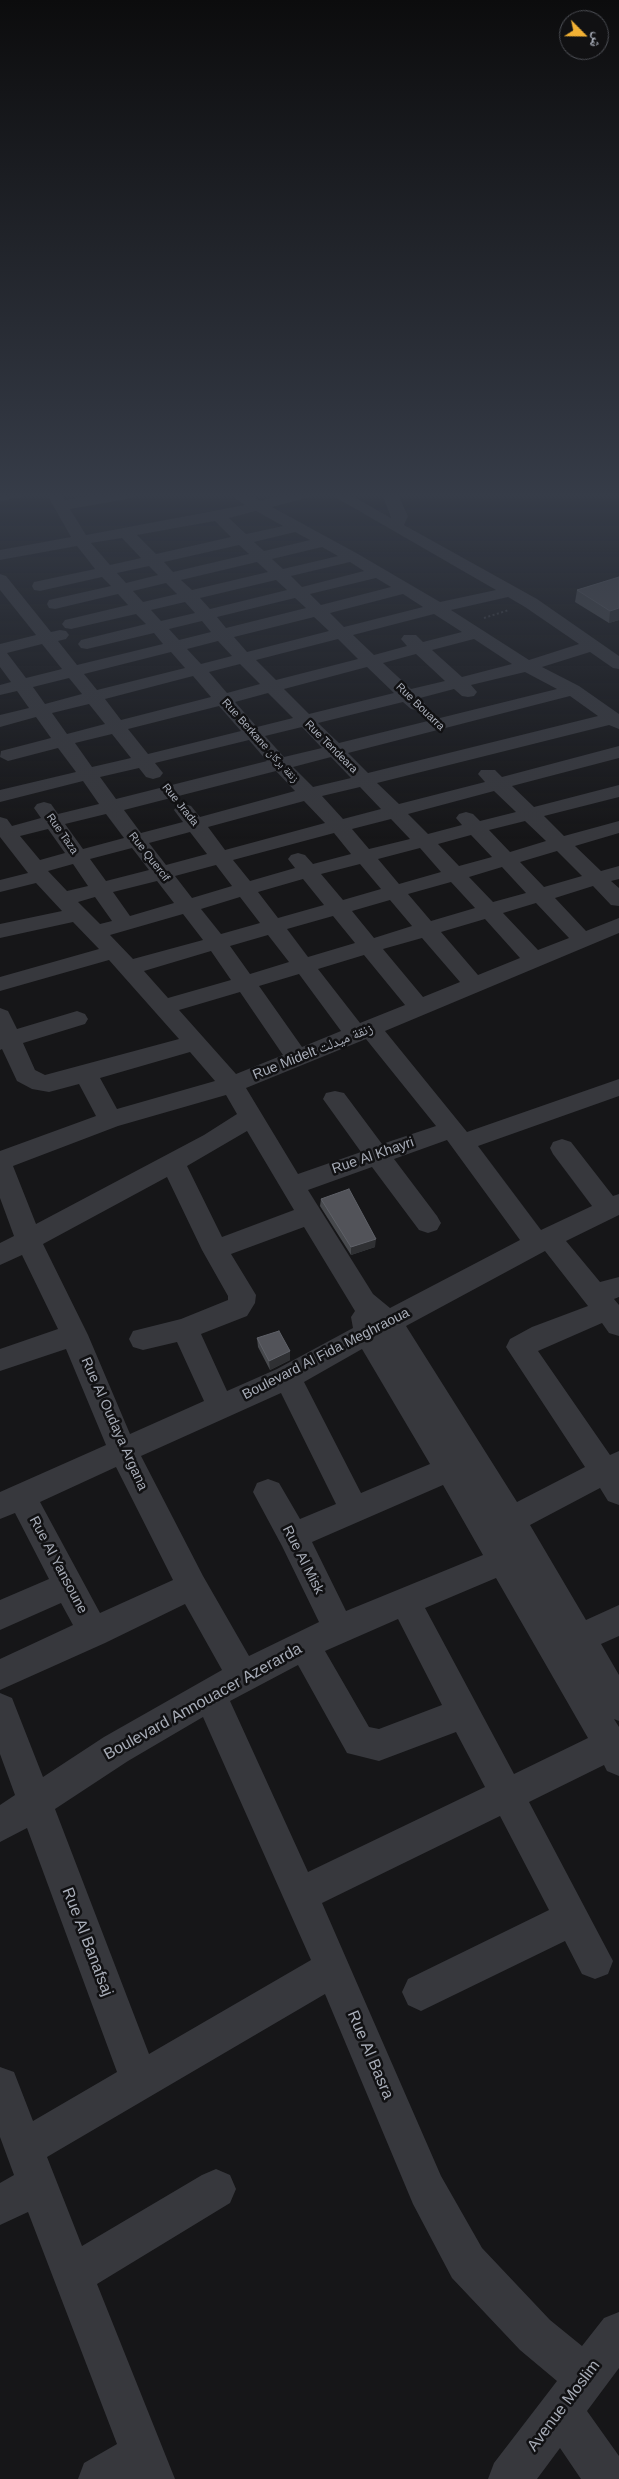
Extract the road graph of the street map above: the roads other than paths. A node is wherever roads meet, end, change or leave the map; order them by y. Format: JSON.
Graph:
{"nodes":[{"id":1,"x":15,"y":609,"type":"edge"},
{"id":2,"x":59,"y":609,"type":"edge"},
{"id":3,"x":135,"y":609,"type":"edge"},
{"id":4,"x":141,"y":609,"type":"edge"},
{"id":5,"x":199,"y":609,"type":"edge"},
{"id":6,"x":231,"y":609,"type":"edge"},
{"id":7,"x":317,"y":609,"type":"edge"},
{"id":8,"x":328,"y":609,"type":"edge"},
{"id":9,"x":435,"y":609,"type":"edge"},
{"id":10,"x":438,"y":609,"type":"edge"},
{"id":11,"x":540,"y":609,"type":"edge"},
{"id":12,"x":319,"y":611,"type":"junction"},
{"id":13,"x":205,"y":615,"type":"junction"},
{"id":14,"x":390,"y":621,"type":"junction"},
{"id":15,"x":157,"y":626,"type":"junction"},
{"id":16,"x":471,"y":629,"type":"junction"},
{"id":17,"x":342,"y":632,"type":"junction"},
{"id":18,"x":78,"y":633,"type":"junction"},
{"id":19,"x":46,"y":638,"type":"junction"},
{"id":20,"x":295,"y":644,"type":"junction"},
{"id":21,"x":594,"y":645,"type":"junction"},
{"id":22,"x":234,"y":646,"type":"junction"},
{"id":23,"x":0,"y":649,"type":"edge"},
{"id":24,"x":422,"y":649,"type":"junction"},
{"id":25,"x":0,"y":656,"type":"edge"},
{"id":26,"x":187,"y":658,"type":"junction"},
{"id":27,"x":373,"y":662,"type":"junction"},
{"id":28,"x":104,"y":664,"type":"junction"},
{"id":29,"x":619,"y":664,"type":"edge"},
{"id":30,"x":527,"y":666,"type":"junction"},
{"id":31,"x":145,"y":682,"type":"junction"},
{"id":32,"x":458,"y":682,"type":"junction"},
{"id":33,"x":83,"y":685,"type":"junction"},
{"id":34,"x":274,"y":688,"type":"junction"},
{"id":35,"x":0,"y":690,"type":"edge"},
{"id":36,"x":573,"y":690,"type":"junction"},
{"id":37,"x":340,"y":691,"type":"junction"},
{"id":38,"x":407,"y":695,"type":"junction"},
{"id":39,"x":32,"y":698,"type":"junction"},
{"id":40,"x":222,"y":700,"type":"junction"},
{"id":41,"x":0,"y":720,"type":"edge"},
{"id":42,"x":304,"y":720,"type":"junction"},
{"id":43,"x":616,"y":720,"type":"edge"},
{"id":44,"x":506,"y":726,"type":"junction"},
{"id":45,"x":118,"y":728,"type":"junction"},
{"id":46,"x":184,"y":730,"type":"junction"},
{"id":47,"x":252,"y":732,"type":"junction"},
{"id":48,"x":386,"y":736,"type":"junction"},
{"id":49,"x":452,"y":739,"type":"junction"},
{"id":50,"x":64,"y":741,"type":"junction"},
{"id":51,"x":4,"y":749,"type":"edge"},
{"id":52,"x":334,"y":749,"type":"junction"},
{"id":53,"x":619,"y":752,"type":"edge"},
{"id":54,"x":143,"y":760,"type":"junction"},
{"id":55,"x":279,"y":763,"type":"junction"},
{"id":56,"x":417,"y":767,"type":"junction"},
{"id":57,"x":87,"y":773,"type":"junction"},
{"id":58,"x":226,"y":776,"type":"junction"},
{"id":59,"x":364,"y":780,"type":"junction"},
{"id":60,"x":498,"y":783,"type":"junction"},
{"id":61,"x":569,"y":784,"type":"junction"},
{"id":62,"x":30,"y":788,"type":"junction"},
{"id":63,"x":168,"y":791,"type":"junction"},
{"id":64,"x":619,"y":792,"type":"edge"},
{"id":65,"x":308,"y":794,"type":"junction"},
{"id":66,"x":0,"y":796,"type":"edge"},
{"id":67,"x":446,"y":797,"type":"junction"},
{"id":68,"x":111,"y":806,"type":"junction"},
{"id":69,"x":254,"y":809,"type":"junction"},
{"id":70,"x":394,"y":810,"type":"junction"},
{"id":71,"x":532,"y":814,"type":"junction"},
{"id":72,"x":54,"y":821,"type":"junction"},
{"id":73,"x":195,"y":823,"type":"junction"},
{"id":74,"x":338,"y":826,"type":"junction"},
{"id":75,"x":618,"y":827,"type":"edge"},
{"id":76,"x":476,"y":828,"type":"junction"},
{"id":77,"x":5,"y":833,"type":"edge"},
{"id":78,"x":136,"y":839,"type":"junction"},
{"id":79,"x":280,"y":840,"type":"junction"},
{"id":80,"x":424,"y":841,"type":"junction"},
{"id":81,"x":562,"y":845,"type":"junction"},
{"id":82,"x":77,"y":856,"type":"junction"},
{"id":83,"x":220,"y":856,"type":"junction"},
{"id":84,"x":364,"y":856,"type":"junction"},
{"id":85,"x":507,"y":860,"type":"junction"},
{"id":86,"x":308,"y":871,"type":"junction"},
{"id":87,"x":38,"y":872,"type":"junction"},
{"id":88,"x":161,"y":872,"type":"junction"},
{"id":89,"x":619,"y":872,"type":"edge"},
{"id":90,"x":455,"y":874,"type":"junction"},
{"id":91,"x":598,"y":878,"type":"junction"},
{"id":92,"x":0,"y":886,"type":"edge"},
{"id":93,"x":101,"y":889,"type":"junction"},
{"id":94,"x":245,"y":889,"type":"junction"},
{"id":95,"x":395,"y":890,"type":"junction"},
{"id":96,"x":540,"y":896,"type":"junction"},
{"id":97,"x":619,"y":900,"type":"edge"},
{"id":98,"x":187,"y":905,"type":"junction"},
{"id":99,"x":70,"y":907,"type":"junction"},
{"id":100,"x":338,"y":907,"type":"junction"},
{"id":101,"x":489,"y":911,"type":"junction"},
{"id":102,"x":126,"y":924,"type":"junction"},
{"id":103,"x":274,"y":925,"type":"junction"},
{"id":104,"x":619,"y":925,"type":"edge"},
{"id":105,"x":426,"y":930,"type":"junction"},
{"id":106,"x":0,"y":931,"type":"edge"},
{"id":107,"x":94,"y":933,"type":"junction"},
{"id":108,"x":583,"y":940,"type":"junction"},
{"id":109,"x":216,"y":942,"type":"junction"},
{"id":110,"x":370,"y":945,"type":"junction"},
{"id":111,"x":122,"y":960,"type":"junction"},
{"id":112,"x":535,"y":960,"type":"junction"},
{"id":113,"x":304,"y":964,"type":"junction"},
{"id":114,"x":0,"y":984,"type":"edge"},
{"id":115,"x":243,"y":984,"type":"junction"},
{"id":116,"x":474,"y":985,"type":"junction"},
{"id":117,"x":164,"y":1007,"type":"junction"},
{"id":118,"x":419,"y":1008,"type":"junction"},
{"id":119,"x":0,"y":1016,"type":"edge"},
{"id":120,"x":76,"y":1019,"type":"dead end"},
{"id":121,"x":363,"y":1031,"type":"junction"},
{"id":122,"x":5,"y":1040,"type":"edge"},
{"id":123,"x":196,"y":1042,"type":"junction"},
{"id":124,"x":298,"y":1058,"type":"junction"},
{"id":125,"x":86,"y":1073,"type":"junction"},
{"id":126,"x":232,"y":1085,"type":"junction"},
{"id":127,"x":614,"y":1095,"type":"edge"},
{"id":128,"x":335,"y":1099,"type":"dead end"},
{"id":129,"x":250,"y":1118,"type":"junction"},
{"id":130,"x":110,"y":1120,"type":"junction"},
{"id":131,"x":457,"y":1136,"type":"junction"},
{"id":132,"x":562,"y":1148,"type":"dead end"},
{"id":133,"x":376,"y":1154,"type":"junction"},
{"id":134,"x":173,"y":1162,"type":"junction"},
{"id":135,"x":0,"y":1163,"type":"edge"},
{"id":136,"x":294,"y":1185,"type":"junction"},
{"id":137,"x":614,"y":1207,"type":"edge"},
{"id":138,"x":309,"y":1216,"type":"junction"},
{"id":139,"x":428,"y":1222,"type":"dead end"},
{"id":140,"x":29,"y":1241,"type":"junction"},
{"id":141,"x":544,"y":1241,"type":"junction"},
{"id":142,"x":215,"y":1250,"type":"junction"},
{"id":143,"x":0,"y":1255,"type":"edge"},
{"id":144,"x":609,"y":1304,"type":"edge"},
{"id":145,"x":185,"y":1328,"type":"junction"},
{"id":146,"x":378,"y":1329,"type":"junction"},
{"id":147,"x":74,"y":1335,"type":"junction"},
{"id":148,"x":143,"y":1339,"type":"dead end"},
{"id":149,"x":0,"y":1360,"type":"edge"},
{"id":150,"x":288,"y":1377,"type":"junction"},
{"id":151,"x":221,"y":1408,"type":"junction"},
{"id":152,"x":123,"y":1451,"type":"junction"},
{"id":153,"x":449,"y":1469,"type":"junction"},
{"id":154,"x":615,"y":1476,"type":"edge"},
{"id":155,"x":268,"y":1492,"type":"dead end"},
{"id":156,"x":11,"y":1501,"type":"edge"},
{"id":157,"x":354,"y":1509,"type":"junction"},
{"id":158,"x":511,"y":1520,"type":"junction"},
{"id":159,"x":293,"y":1536,"type":"junction"},
{"id":160,"x":515,"y":1556,"type":"junction"},
{"id":161,"x":68,"y":1585,"type":"junction"},
{"id":162,"x":192,"y":1586,"type":"junction"},
{"id":163,"x":404,"y":1600,"type":"junction"},
{"id":164,"x":0,"y":1615,"type":"edge"},
{"id":165,"x":619,"y":1620,"type":"edge"},
{"id":166,"x":338,"y":1629,"type":"junction"},
{"id":167,"x":94,"y":1633,"type":"junction"},
{"id":168,"x":580,"y":1638,"type":"junction"},
{"id":169,"x":304,"y":1645,"type":"junction"},
{"id":170,"x":0,"y":1675,"type":"edge"},
{"id":171,"x":243,"y":1676,"type":"junction"},
{"id":172,"x":210,"y":1694,"type":"junction"},
{"id":173,"x":619,"y":1705,"type":"edge"},
{"id":174,"x":0,"y":1709,"type":"edge"},
{"id":175,"x":464,"y":1713,"type":"junction"},
{"id":176,"x":615,"y":1752,"type":"edge"},
{"id":177,"x":507,"y":1794,"type":"junction"},
{"id":178,"x":34,"y":1802,"type":"junction"},
{"id":179,"x":0,"y":1826,"type":"edge"},
{"id":180,"x":299,"y":1895,"type":"junction"},
{"id":181,"x":572,"y":1918,"type":"junction"},
{"id":182,"x":595,"y":1961,"type":"dead end"},
{"id":183,"x":333,"y":1968,"type":"junction"},
{"id":184,"x":421,"y":1992,"type":"dead end"},
{"id":185,"x":140,"y":2081,"type":"junction"},
{"id":186,"x":0,"y":2086,"type":"edge"},
{"id":187,"x":31,"y":2167,"type":"junction"},
{"id":188,"x":216,"y":2189,"type":"dead end"},
{"id":189,"x":0,"y":2205,"type":"edge"},
{"id":190,"x":73,"y":2275,"type":"junction"},
{"id":191,"x":619,"y":2333,"type":"edge"},
{"id":192,"x":586,"y":2377,"type":"junction"},
{"id":193,"x":560,"y":2411,"type":"junction"},
{"id":194,"x":148,"y":2466,"type":"edge"},
{"id":195,"x":100,"y":2479,"type":"edge"},
{"id":196,"x":510,"y":2479,"type":"edge"},
{"id":197,"x":608,"y":2479,"type":"edge"}],
"edges":[{"from":1,"to":19,"type":"street","name":"Rue Jrada"},
{"from":2,"to":18,"type":"street"},
{"from":3,"to":18,"type":"street"},
{"from":4,"to":15,"type":"street","name":"Rue Berkane زنقة بركان"},
{"from":5,"to":13,"type":"street","name":"Rue Tendeara"},
{"from":6,"to":13,"type":"street"},
{"from":7,"to":12,"type":"street","name":"Rue Bouarra"},
{"from":8,"to":12,"type":"street"},
{"from":9,"to":14,"type":"street"},
{"from":10,"to":16,"type":"street"},
{"from":11,"to":21,"type":"street"},
{"from":12,"to":17,"type":"street","name":"Rue Bouarra"},
{"from":12,"to":22,"type":"street"},
{"from":13,"to":15,"type":"street"},
{"from":13,"to":22,"type":"street","name":"Rue Tendeara"},
{"from":14,"to":17,"type":"street"},
{"from":14,"to":24,"type":"street"},
{"from":15,"to":18,"type":"street"},
{"from":15,"to":26,"type":"street","name":"Rue Berkane زنقة بركان"},
{"from":16,"to":24,"type":"street"},
{"from":16,"to":30,"type":"street"},
{"from":17,"to":20,"type":"street"},
{"from":17,"to":27,"type":"street","name":"Rue Bouarra"},
{"from":18,"to":19,"type":"street"},
{"from":18,"to":28,"type":"street"},
{"from":19,"to":23,"type":"street"},
{"from":19,"to":33,"type":"street","name":"Rue Jrada"},
{"from":20,"to":22,"type":"street"},
{"from":20,"to":37,"type":"street"},
{"from":21,"to":29,"type":"street"},
{"from":21,"to":30,"type":"street"},
{"from":22,"to":26,"type":"street"},
{"from":22,"to":34,"type":"street","name":"Rue Tendeara"},
{"from":24,"to":27,"type":"street"},
{"from":24,"to":32,"type":"street"},
{"from":25,"to":39,"type":"street","name":"Rue Quercif"},
{"from":26,"to":28,"type":"street"},
{"from":26,"to":31,"type":"street"},
{"from":26,"to":33,"type":"street"},
{"from":26,"to":40,"type":"street","name":"Rue Berkane زنقة بركان"},
{"from":27,"to":37,"type":"street"},
{"from":27,"to":38,"type":"street","name":"Rue Bouarra"},
{"from":28,"to":33,"type":"street"},
{"from":30,"to":32,"type":"street"},
{"from":30,"to":36,"type":"street"},
{"from":31,"to":33,"type":"street"},
{"from":31,"to":46,"type":"street"},
{"from":32,"to":38,"type":"street"},
{"from":32,"to":44,"type":"street"},
{"from":33,"to":39,"type":"street"},
{"from":33,"to":45,"type":"street","name":"Rue Jrada"},
{"from":34,"to":37,"type":"street"},
{"from":34,"to":40,"type":"street"},
{"from":34,"to":42,"type":"street","name":"Rue Tendeara"},
{"from":35,"to":39,"type":"street"},
{"from":36,"to":43,"type":"street"},
{"from":36,"to":44,"type":"street"},
{"from":37,"to":38,"type":"street"},
{"from":37,"to":42,"type":"street"},
{"from":37,"to":48,"type":"street"},
{"from":38,"to":49,"type":"street","name":"Rue Bouarra"},
{"from":39,"to":41,"type":"street"},
{"from":39,"to":50,"type":"street","name":"Rue Quercif"},
{"from":40,"to":46,"type":"street"},
{"from":40,"to":47,"type":"street","name":"Rue Berkane زنقة بركان"},
{"from":42,"to":47,"type":"street"},
{"from":42,"to":52,"type":"street","name":"Rue Tendeara"},
{"from":43,"to":44,"type":"street"},
{"from":44,"to":49,"type":"street"},
{"from":44,"to":49,"type":"street"},
{"from":44,"to":61,"type":"street"},
{"from":45,"to":46,"type":"street"},
{"from":45,"to":50,"type":"street"},
{"from":45,"to":54,"type":"street","name":"Rue Jrada"},
{"from":46,"to":47,"type":"street"},
{"from":46,"to":54,"type":"street"},
{"from":46,"to":58,"type":"street"},
{"from":47,"to":55,"type":"street","name":"Rue Berkane زنقة بركان"},
{"from":48,"to":49,"type":"street"},
{"from":48,"to":52,"type":"street"},
{"from":48,"to":56,"type":"street"},
{"from":49,"to":56,"type":"street"},
{"from":49,"to":60,"type":"street","name":"Rue Bouarra"},
{"from":50,"to":51,"type":"street"},
{"from":50,"to":57,"type":"street","name":"Rue Quercif"},
{"from":51,"to":62,"type":"street","name":"Rue Taza"},
{"from":52,"to":55,"type":"street"},
{"from":52,"to":59,"type":"street","name":"Rue Tendeara"},
{"from":53,"to":61,"type":"street"},
{"from":54,"to":57,"type":"street"},
{"from":54,"to":63,"type":"street","name":"Rue Jrada"},
{"from":55,"to":58,"type":"street"},
{"from":55,"to":65,"type":"street","name":"Rue Berkane زنقة بركان"},
{"from":56,"to":59,"type":"street"},
{"from":56,"to":67,"type":"street"},
{"from":57,"to":62,"type":"street"},
{"from":57,"to":68,"type":"street","name":"Rue Quercif"},
{"from":58,"to":63,"type":"street"},
{"from":58,"to":69,"type":"street"},
{"from":59,"to":65,"type":"street"},
{"from":59,"to":70,"type":"street","name":"Rue Tendeara"},
{"from":60,"to":61,"type":"street"},
{"from":60,"to":67,"type":"street"},
{"from":60,"to":71,"type":"street","name":"Rue Bouarra"},
{"from":61,"to":64,"type":"street"},
{"from":61,"to":71,"type":"street"},
{"from":61,"to":75,"type":"street"},
{"from":62,"to":66,"type":"street"},
{"from":62,"to":72,"type":"street","name":"Rue Taza"},
{"from":63,"to":68,"type":"street"},
{"from":63,"to":73,"type":"street","name":"Rue Jrada"},
{"from":65,"to":69,"type":"street"},
{"from":65,"to":74,"type":"street","name":"Rue Berkane زنقة بركان"},
{"from":67,"to":70,"type":"street"},
{"from":67,"to":76,"type":"street"},
{"from":68,"to":72,"type":"street"},
{"from":68,"to":78,"type":"street","name":"Rue Quercif"},
{"from":69,"to":73,"type":"street"},
{"from":69,"to":79,"type":"street"},
{"from":70,"to":74,"type":"street"},
{"from":70,"to":80,"type":"street","name":"Rue Tendeara"},
{"from":71,"to":76,"type":"street"},
{"from":71,"to":81,"type":"street","name":"Rue Bouarra"},
{"from":72,"to":77,"type":"street"},
{"from":72,"to":82,"type":"street","name":"Rue Taza"},
{"from":73,"to":78,"type":"street"},
{"from":73,"to":83,"type":"street","name":"Rue Jrada"},
{"from":74,"to":79,"type":"street"},
{"from":74,"to":84,"type":"street","name":"Rue Berkane زنقة بركان"},
{"from":75,"to":81,"type":"street"},
{"from":76,"to":80,"type":"street"},
{"from":76,"to":85,"type":"street"},
{"from":77,"to":87,"type":"street"},
{"from":78,"to":82,"type":"street"},
{"from":78,"to":88,"type":"street","name":"Rue Quercif"},
{"from":79,"to":83,"type":"street"},
{"from":79,"to":86,"type":"street"},
{"from":80,"to":84,"type":"street"},
{"from":80,"to":90,"type":"street","name":"Rue Tendeara"},
{"from":81,"to":85,"type":"street"},
{"from":81,"to":91,"type":"street","name":"Rue Bouarra"},
{"from":82,"to":87,"type":"street"},
{"from":82,"to":93,"type":"street","name":"Rue Taza"},
{"from":83,"to":88,"type":"street"},
{"from":83,"to":94,"type":"street","name":"Rue Jrada"},
{"from":84,"to":86,"type":"street"},
{"from":84,"to":95,"type":"street","name":"Rue Berkane زنقة بركان"},
{"from":85,"to":90,"type":"street"},
{"from":85,"to":96,"type":"street"},
{"from":86,"to":94,"type":"street"},
{"from":86,"to":100,"type":"street"},
{"from":87,"to":92,"type":"street"},
{"from":87,"to":99,"type":"street"},
{"from":88,"to":93,"type":"street"},
{"from":88,"to":98,"type":"street","name":"Rue Quercif"},
{"from":89,"to":91,"type":"street"},
{"from":90,"to":95,"type":"street"},
{"from":90,"to":101,"type":"street","name":"Rue Tendeara"},
{"from":91,"to":96,"type":"street"},
{"from":91,"to":97,"type":"street","name":"Rue Bouarra"},
{"from":93,"to":99,"type":"street"},
{"from":93,"to":102,"type":"street","name":"Rue Taza"},
{"from":94,"to":98,"type":"street"},
{"from":94,"to":103,"type":"street","name":"Rue Jrada"},
{"from":95,"to":100,"type":"street"},
{"from":95,"to":105,"type":"street","name":"Rue Berkane زنقة بركان"},
{"from":96,"to":101,"type":"street"},
{"from":96,"to":108,"type":"street"},
{"from":98,"to":102,"type":"street"},
{"from":98,"to":109,"type":"street","name":"Rue Quercif"},
{"from":99,"to":106,"type":"street"},
{"from":99,"to":107,"type":"street"},
{"from":100,"to":103,"type":"street"},
{"from":100,"to":110,"type":"street"},
{"from":101,"to":105,"type":"street"},
{"from":101,"to":112,"type":"street","name":"Rue Tendeara"},
{"from":102,"to":107,"type":"street"},
{"from":103,"to":109,"type":"street"},
{"from":103,"to":113,"type":"street","name":"Rue Jrada"},
{"from":104,"to":108,"type":"street","name":"Rue Midelt زنقة ميدلت"},
{"from":105,"to":110,"type":"street"},
{"from":105,"to":116,"type":"street","name":"Rue Berkane زنقة بركان"},
{"from":107,"to":111,"type":"street"},
{"from":108,"to":112,"type":"street","name":"Rue Midelt زنقة ميدلت"},
{"from":109,"to":111,"type":"street"},
{"from":109,"to":115,"type":"street","name":"Rue Quercif"},
{"from":110,"to":113,"type":"street"},
{"from":110,"to":118,"type":"street"},
{"from":111,"to":114,"type":"street"},
{"from":111,"to":117,"type":"street"},
{"from":112,"to":116,"type":"street","name":"Rue Midelt زنقة ميدلت"},
{"from":113,"to":115,"type":"street"},
{"from":113,"to":121,"type":"street","name":"Rue Jrada"},
{"from":115,"to":117,"type":"street"},
{"from":115,"to":124,"type":"street","name":"Rue Quercif"},
{"from":116,"to":118,"type":"street","name":"Rue Midelt زنقة ميدلت"},
{"from":117,"to":123,"type":"street"},
{"from":118,"to":121,"type":"street","name":"Rue Midelt زنقة ميدلت"},
{"from":119,"to":122,"type":"street"},
{"from":120,"to":122,"type":"street"},
{"from":121,"to":124,"type":"street","name":"Rue Midelt زنقة ميدلت"},
{"from":121,"to":131,"type":"street","name":"Rue Jrada"},
{"from":122,"to":125,"type":"street"},
{"from":123,"to":125,"type":"street"},
{"from":123,"to":126,"type":"street"},
{"from":124,"to":126,"type":"street","name":"Rue Midelt زنقة ميدلت"},
{"from":125,"to":130,"type":"street"},
{"from":126,"to":129,"type":"street"},
{"from":126,"to":130,"type":"street","name":"Rue Midelt زنقة ميدلت"},
{"from":127,"to":131,"type":"street"},
{"from":128,"to":133,"type":"street"},
{"from":129,"to":134,"type":"street"},
{"from":129,"to":136,"type":"street"},
{"from":130,"to":135,"type":"street","name":"Rue Midelt زنقة ميدلت"},
{"from":131,"to":133,"type":"street","name":"Rue Al Khayri"},
{"from":131,"to":141,"type":"street","name":"Rue Jrada"},
{"from":132,"to":137,"type":"street"},
{"from":133,"to":136,"type":"street","name":"Rue Al Khayri"},
{"from":133,"to":139,"type":"street"},
{"from":134,"to":140,"type":"street"},
{"from":134,"to":142,"type":"street"},
{"from":135,"to":140,"type":"street","name":"Rue Al Oudaya Argana"},
{"from":136,"to":138,"type":"street"},
{"from":137,"to":141,"type":"street","name":"Boulevard Al Fida Meghraoua"},
{"from":138,"to":142,"type":"street"},
{"from":138,"to":146,"type":"street"},
{"from":140,"to":143,"type":"street"},
{"from":140,"to":147,"type":"street","name":"Rue Al Oudaya Argana"},
{"from":141,"to":144,"type":"street","name":"Rue Jrada"},
{"from":141,"to":146,"type":"street","name":"Boulevard Al Fida Meghraoua"},
{"from":142,"to":145,"type":"street"},
{"from":144,"to":154,"type":"street"},
{"from":145,"to":148,"type":"street"},
{"from":145,"to":151,"type":"street"},
{"from":146,"to":150,"type":"street","name":"Boulevard Al Fida Meghraoua"},
{"from":146,"to":153,"type":"street"},
{"from":146,"to":158,"type":"street"},
{"from":147,"to":149,"type":"street"},
{"from":147,"to":152,"type":"street","name":"Rue Al Oudaya Argana"},
{"from":150,"to":151,"type":"street","name":"Boulevard Al Fida Meghraoua"},
{"from":150,"to":157,"type":"street"},
{"from":151,"to":152,"type":"street","name":"Boulevard Al Fida Meghraoua"},
{"from":152,"to":156,"type":"street","name":"Boulevard Al Fida Meghraoua"},
{"from":152,"to":162,"type":"street","name":"Rue Al Oudaya Argana"},
{"from":153,"to":157,"type":"street"},
{"from":153,"to":160,"type":"street"},
{"from":154,"to":158,"type":"street"},
{"from":155,"to":159,"type":"street","name":"Rue Al Misk"},
{"from":156,"to":161,"type":"street","name":"Rue Al Yansoune"},
{"from":157,"to":159,"type":"street"},
{"from":158,"to":160,"type":"street"},
{"from":159,"to":166,"type":"street","name":"Rue Al Misk"},
{"from":160,"to":163,"type":"street","name":"Boulevard Annouacer Azerarda"},
{"from":160,"to":168,"type":"street"},
{"from":160,"to":176,"type":"street"},
{"from":161,"to":164,"type":"street"},
{"from":161,"to":167,"type":"street","name":"Rue Al Yansoune"},
{"from":162,"to":167,"type":"street"},
{"from":162,"to":171,"type":"street","name":"Rue Al Oudaya Argana"},
{"from":163,"to":166,"type":"street","name":"Boulevard Annouacer Azerarda"},
{"from":163,"to":175,"type":"street"},
{"from":165,"to":168,"type":"street"},
{"from":166,"to":169,"type":"street","name":"Boulevard Annouacer Azerarda"},
{"from":167,"to":170,"type":"street"},
{"from":168,"to":173,"type":"street"},
{"from":169,"to":171,"type":"street","name":"Boulevard Annouacer Azerarda"},
{"from":169,"to":175,"type":"street"},
{"from":171,"to":172,"type":"street","name":"Boulevard Annouacer Azerarda"},
{"from":172,"to":178,"type":"street","name":"Boulevard Annouacer Azerarda"},
{"from":172,"to":180,"type":"street","name":"Rue Al Basra"},
{"from":174,"to":178,"type":"street"},
{"from":175,"to":177,"type":"street"},
{"from":176,"to":177,"type":"street"},
{"from":177,"to":180,"type":"street"},
{"from":177,"to":181,"type":"street"},
{"from":178,"to":179,"type":"street","name":"Boulevard Annouacer Azerarda"},
{"from":178,"to":185,"type":"street","name":"Rue Al Banafsaj"},
{"from":180,"to":183,"type":"street","name":"Rue Al Basra"},
{"from":181,"to":182,"type":"street"},
{"from":181,"to":184,"type":"street"},
{"from":183,"to":185,"type":"street"},
{"from":183,"to":192,"type":"street","name":"Rue Al Basra"},
{"from":185,"to":187,"type":"street"},
{"from":186,"to":187,"type":"street"},
{"from":187,"to":189,"type":"street"},
{"from":187,"to":190,"type":"street"},
{"from":188,"to":190,"type":"street"},
{"from":190,"to":194,"type":"street"},
{"from":191,"to":192,"type":"street","name":"Avenue Moslim"},
{"from":192,"to":193,"type":"street","name":"Avenue Moslim"},
{"from":193,"to":196,"type":"street","name":"Avenue Moslim"},
{"from":193,"to":197,"type":"street"},
{"from":194,"to":195,"type":"street"}]}
